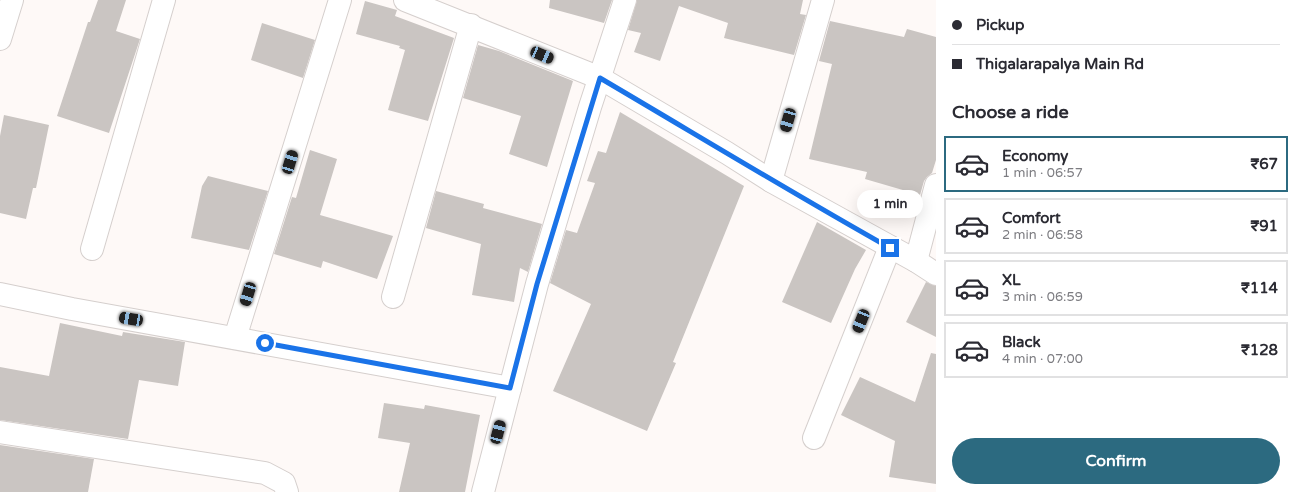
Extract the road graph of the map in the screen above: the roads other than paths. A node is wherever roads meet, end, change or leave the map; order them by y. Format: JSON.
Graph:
{"nodes":[{"id":1,"x":12,"y":0,"type":"edge"},
{"id":2,"x":164,"y":0,"type":"edge"},
{"id":3,"x":340,"y":0,"type":"edge"},
{"id":4,"x":405,"y":0,"type":"edge"},
{"id":5,"x":625,"y":0,"type":"edge"},
{"id":6,"x":823,"y":0,"type":"edge"},
{"id":7,"x":471,"y":25,"type":"junction"},
{"id":8,"x":0,"y":39,"type":"edge"},
{"id":9,"x":600,"y":78,"type":"junction"},
{"id":10,"x":771,"y":181,"type":"junction"},
{"id":11,"x":936,"y":185,"type":"edge"},
{"id":12,"x":890,"y":248,"type":"junction"},
{"id":13,"x":92,"y":249,"type":"dead end"},
{"id":14,"x":916,"y":261,"type":"junction"},
{"id":15,"x":936,"y":274,"type":"edge"},
{"id":16,"x":0,"y":294,"type":"edge"},
{"id":17,"x":393,"y":297,"type":"dead end"},
{"id":18,"x":235,"y":338,"type":"junction"},
{"id":19,"x":510,"y":388,"type":"junction"},
{"id":20,"x":0,"y":432,"type":"edge"},
{"id":21,"x":814,"y":438,"type":"dead end"},
{"id":22,"x":287,"y":492,"type":"edge"},
{"id":23,"x":483,"y":492,"type":"edge"}],
"edges":[{"from":1,"to":8,"type":"street"},
{"from":2,"to":13,"type":"street"},
{"from":3,"to":18,"type":"street"},
{"from":4,"to":7,"type":"street"},
{"from":5,"to":9,"type":"street"},
{"from":6,"to":10,"type":"street"},
{"from":7,"to":9,"type":"street"},
{"from":7,"to":17,"type":"street"},
{"from":9,"to":10,"type":"street"},
{"from":9,"to":19,"type":"street"},
{"from":10,"to":12,"type":"street"},
{"from":11,"to":14,"type":"street"},
{"from":12,"to":14,"type":"street"},
{"from":12,"to":21,"type":"street"},
{"from":14,"to":15,"type":"street"},
{"from":16,"to":18,"type":"street"},
{"from":18,"to":19,"type":"street"},
{"from":19,"to":23,"type":"street"},
{"from":20,"to":22,"type":"street"}]}
